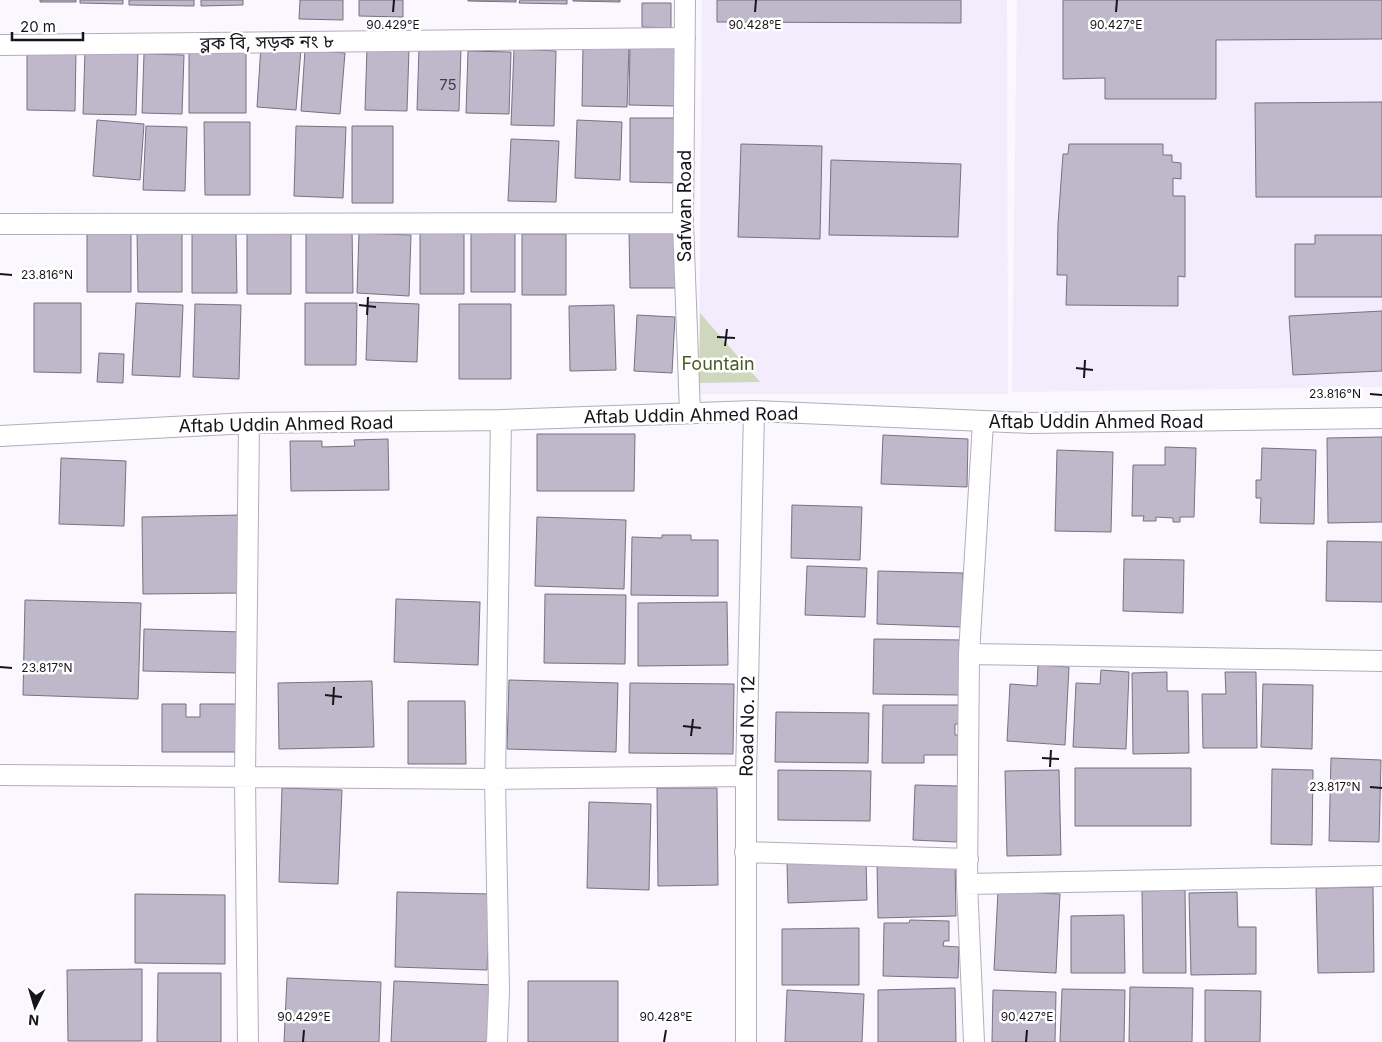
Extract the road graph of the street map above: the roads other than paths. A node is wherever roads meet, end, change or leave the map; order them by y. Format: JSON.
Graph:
{"nodes":[{"id":1,"x":685,"y":0,"type":"edge"},
{"id":2,"x":685,"y":38,"type":"junction"},
{"id":3,"x":0,"y":46,"type":"edge"},
{"id":4,"x":683,"y":223,"type":"junction"},
{"id":5,"x":0,"y":224,"type":"edge"},
{"id":6,"x":754,"y":411,"type":"junction"},
{"id":7,"x":690,"y":413,"type":"junction"},
{"id":8,"x":1382,"y":418,"type":"edge"},
{"id":9,"x":501,"y":420,"type":"junction"},
{"id":10,"x":983,"y":422,"type":"junction"},
{"id":11,"x":249,"y":423,"type":"junction"},
{"id":12,"x":0,"y":436,"type":"edge"},
{"id":13,"x":969,"y":654,"type":"junction"},
{"id":14,"x":1382,"y":661,"type":"edge"},
{"id":15,"x":0,"y":776,"type":"edge"},
{"id":16,"x":746,"y":776,"type":"junction"},
{"id":17,"x":245,"y":777,"type":"junction"},
{"id":18,"x":494,"y":780,"type":"junction"},
{"id":19,"x":745,"y":852,"type":"junction"},
{"id":20,"x":968,"y":859,"type":"junction"},
{"id":21,"x":1382,"y":876,"type":"edge"},
{"id":22,"x":967,"y":884,"type":"junction"},
{"id":23,"x":248,"y":1042,"type":"edge"},
{"id":24,"x":497,"y":1042,"type":"edge"},
{"id":25,"x":746,"y":1042,"type":"edge"},
{"id":26,"x":974,"y":1042,"type":"edge"}],
"edges":[{"from":1,"to":2,"type":"street","name":"Safwan Road"},
{"from":2,"to":3,"type":"street","name":"ব্লক বি, সড়ক নং ৮"},
{"from":2,"to":4,"type":"street","name":"Safwan Road"},
{"from":4,"to":5,"type":"street"},
{"from":4,"to":7,"type":"street","name":"Safwan Road"},
{"from":6,"to":7,"type":"street","name":"Aftab Uddin Ahmed Road"},
{"from":6,"to":10,"type":"street","name":"Aftab Uddin Ahmed Road"},
{"from":6,"to":16,"type":"street","name":"Road No. 12"},
{"from":7,"to":9,"type":"street","name":"Aftab Uddin Ahmed Road"},
{"from":8,"to":10,"type":"street","name":"Aftab Uddin Ahmed Road"},
{"from":9,"to":11,"type":"street","name":"Aftab Uddin Ahmed Road"},
{"from":9,"to":18,"type":"street"},
{"from":10,"to":13,"type":"street"},
{"from":11,"to":12,"type":"street","name":"Aftab Uddin Ahmed Road"},
{"from":11,"to":17,"type":"street"},
{"from":13,"to":14,"type":"street"},
{"from":13,"to":20,"type":"street"},
{"from":15,"to":17,"type":"street"},
{"from":16,"to":18,"type":"street"},
{"from":16,"to":19,"type":"street","name":"Road No. 12"},
{"from":17,"to":18,"type":"street"},
{"from":17,"to":23,"type":"street"},
{"from":18,"to":24,"type":"street"},
{"from":19,"to":20,"type":"street"},
{"from":19,"to":25,"type":"street","name":"Road No. 12"},
{"from":20,"to":22,"type":"street"},
{"from":21,"to":22,"type":"street"},
{"from":22,"to":26,"type":"street"}]}
